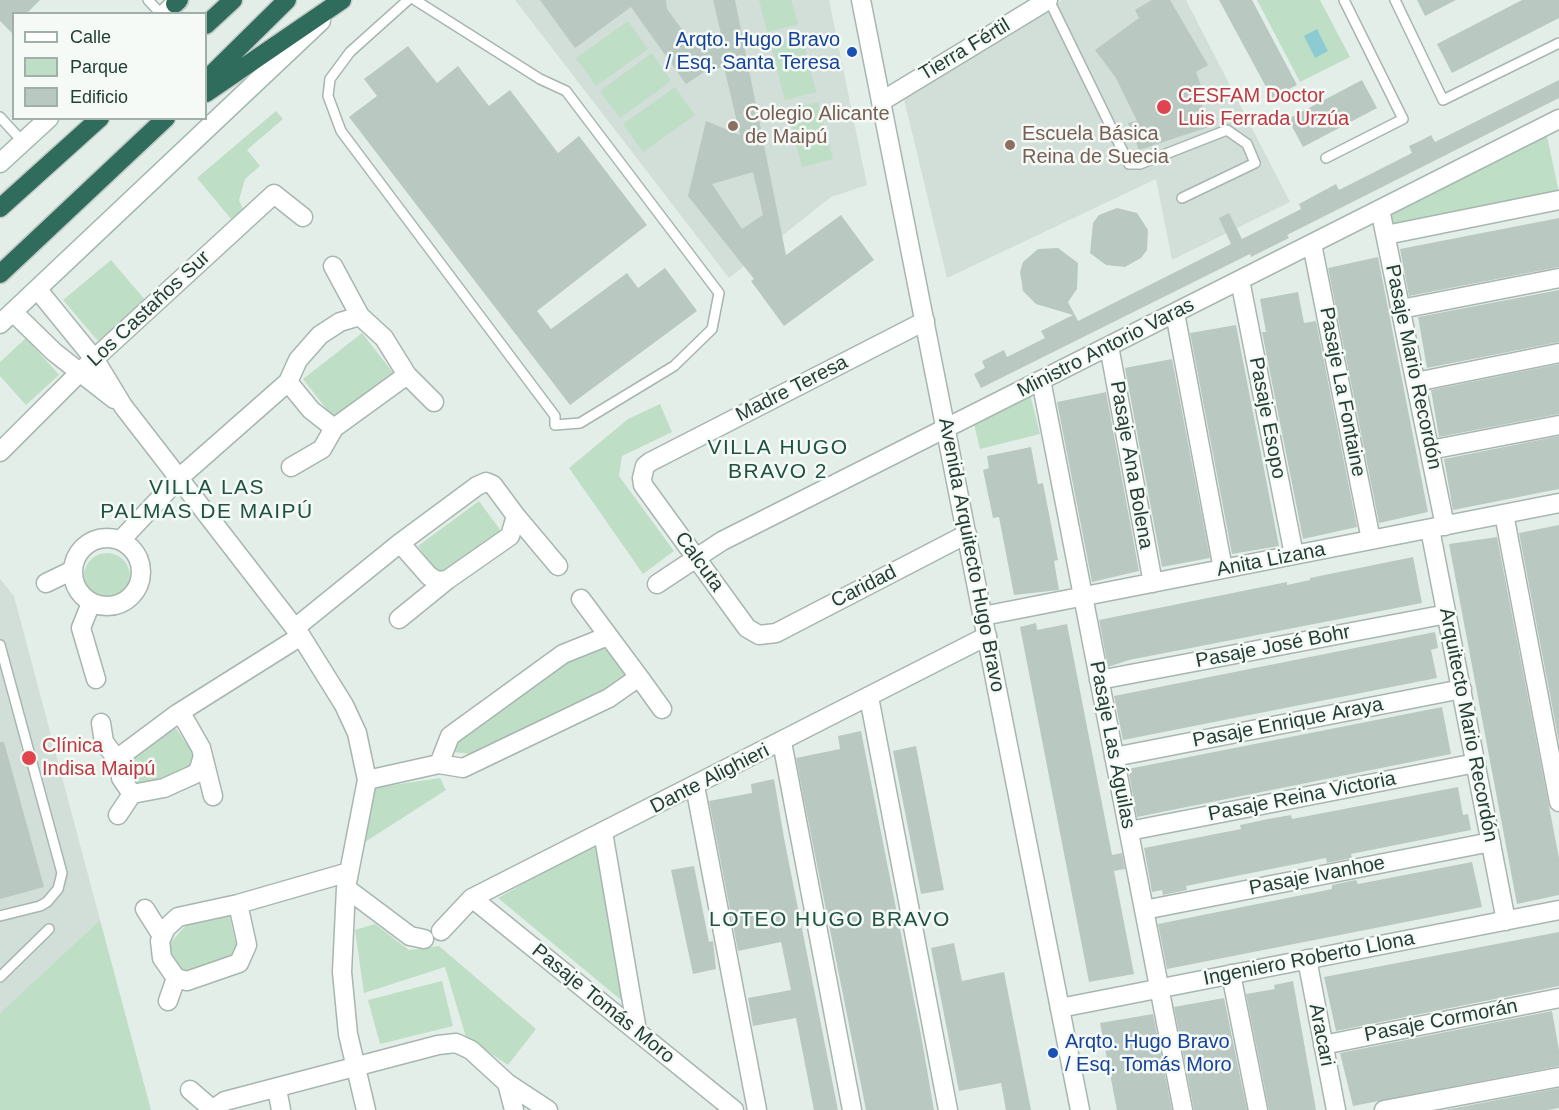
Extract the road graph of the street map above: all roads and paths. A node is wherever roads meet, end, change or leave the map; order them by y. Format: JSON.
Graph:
{"nodes":[{"id":1,"x":148,"y":0,"type":"edge"},
{"id":2,"x":233,"y":0,"type":"edge"},
{"id":3,"x":287,"y":0,"type":"edge"},
{"id":4,"x":343,"y":0,"type":"edge"},
{"id":5,"x":408,"y":0,"type":"edge"},
{"id":6,"x":415,"y":0,"type":"edge"},
{"id":7,"x":861,"y":0,"type":"edge"},
{"id":8,"x":1048,"y":0,"type":"edge"},
{"id":9,"x":1344,"y":0,"type":"edge"},
{"id":10,"x":1395,"y":0,"type":"edge"},
{"id":11,"x":171,"y":6,"type":"edge"},
{"id":12,"x":207,"y":24,"type":"edge"},
{"id":13,"x":1559,"y":43,"type":"edge"},
{"id":14,"x":207,"y":79,"type":"edge"},
{"id":15,"x":207,"y":92,"type":"edge"},
{"id":16,"x":882,"y":101,"type":"junction"},
{"id":17,"x":0,"y":117,"type":"edge"},
{"id":18,"x":1559,"y":119,"type":"edge"},
{"id":19,"x":47,"y":120,"type":"edge"},
{"id":20,"x":98,"y":120,"type":"edge"},
{"id":21,"x":163,"y":122,"type":"edge"},
{"id":22,"x":23,"y":142,"type":"junction"},
{"id":23,"x":1326,"y":158,"type":"dead end"},
{"id":24,"x":0,"y":164,"type":"edge"},
{"id":25,"x":1182,"y":198,"type":"dead end"},
{"id":26,"x":1559,"y":200,"type":"edge"},
{"id":27,"x":0,"y":208,"type":"edge"},
{"id":28,"x":1380,"y":209,"type":"junction"},
{"id":29,"x":303,"y":217,"type":"dead end"},
{"id":30,"x":1386,"y":235,"type":"junction"},
{"id":31,"x":1312,"y":244,"type":"junction"},
{"id":32,"x":333,"y":266,"type":"dead end"},
{"id":33,"x":0,"y":274,"type":"edge"},
{"id":34,"x":1559,"y":278,"type":"edge"},
{"id":35,"x":1240,"y":280,"type":"junction"},
{"id":36,"x":38,"y":290,"type":"junction"},
{"id":37,"x":1401,"y":309,"type":"junction"},
{"id":38,"x":1175,"y":313,"type":"junction"},
{"id":39,"x":360,"y":316,"type":"junction"},
{"id":40,"x":7,"y":318,"type":"edge"},
{"id":41,"x":925,"y":321,"type":"junction"},
{"id":42,"x":1109,"y":346,"type":"junction"},
{"id":43,"x":1559,"y":353,"type":"edge"},
{"id":44,"x":95,"y":360,"type":"junction"},
{"id":45,"x":80,"y":372,"type":"junction"},
{"id":46,"x":407,"y":375,"type":"junction"},
{"id":47,"x":1041,"y":380,"type":"junction"},
{"id":48,"x":288,"y":382,"type":"junction"},
{"id":49,"x":1416,"y":382,"type":"junction"},
{"id":50,"x":434,"y":402,"type":"dead end"},
{"id":51,"x":123,"y":406,"type":"junction"},
{"id":52,"x":1559,"y":425,"type":"edge"},
{"id":53,"x":334,"y":428,"type":"junction"},
{"id":54,"x":946,"y":428,"type":"junction"},
{"id":55,"x":1430,"y":450,"type":"junction"},
{"id":56,"x":0,"y":452,"type":"edge"},
{"id":57,"x":291,"y":467,"type":"dead end"},
{"id":58,"x":178,"y":478,"type":"junction"},
{"id":59,"x":643,"y":485,"type":"joint"},
{"id":60,"x":1559,"y":503,"type":"edge"},
{"id":61,"x":1504,"y":514,"type":"junction"},
{"id":62,"x":516,"y":516,"type":"junction"},
{"id":63,"x":1438,"y":527,"type":"junction"},
{"id":64,"x":967,"y":534,"type":"junction"},
{"id":65,"x":121,"y":540,"type":"junction"},
{"id":66,"x":1371,"y":540,"type":"junction"},
{"id":67,"x":400,"y":543,"type":"junction"},
{"id":68,"x":1294,"y":555,"type":"junction"},
{"id":69,"x":695,"y":557,"type":"junction"},
{"id":70,"x":558,"y":566,"type":"dead end"},
{"id":71,"x":73,"y":570,"type":"junction"},
{"id":72,"x":1223,"y":570,"type":"junction"},
{"id":73,"x":447,"y":580,"type":"junction"},
{"id":74,"x":46,"y":583,"type":"dead end"},
{"id":75,"x":1153,"y":583,"type":"junction"},
{"id":76,"x":657,"y":584,"type":"dead end"},
{"id":77,"x":1083,"y":597,"type":"junction"},
{"id":78,"x":580,"y":599,"type":"dead end"},
{"id":79,"x":92,"y":603,"type":"junction"},
{"id":80,"x":1447,"y":614,"type":"junction"},
{"id":81,"x":983,"y":616,"type":"junction"},
{"id":82,"x":399,"y":619,"type":"dead end"},
{"id":83,"x":298,"y":632,"type":"junction"},
{"id":84,"x":759,"y":635,"type":"joint"},
{"id":85,"x":608,"y":636,"type":"junction"},
{"id":86,"x":987,"y":636,"type":"junction"},
{"id":87,"x":0,"y":645,"type":"edge"},
{"id":88,"x":639,"y":677,"type":"junction"},
{"id":89,"x":96,"y":679,"type":"dead end"},
{"id":90,"x":1099,"y":680,"type":"junction"},
{"id":91,"x":1462,"y":689,"type":"junction"},
{"id":92,"x":869,"y":698,"type":"junction"},
{"id":93,"x":662,"y":709,"type":"dead end"},
{"id":94,"x":177,"y":714,"type":"junction"},
{"id":95,"x":101,"y":723,"type":"dead end"},
{"id":96,"x":782,"y":742,"type":"junction"},
{"id":97,"x":203,"y":756,"type":"junction"},
{"id":98,"x":1114,"y":757,"type":"junction"},
{"id":99,"x":119,"y":762,"type":"junction"},
{"id":100,"x":439,"y":764,"type":"junction"},
{"id":101,"x":1476,"y":764,"type":"junction"},
{"id":102,"x":367,"y":780,"type":"junction"},
{"id":103,"x":694,"y":786,"type":"junction"},
{"id":104,"x":132,"y":794,"type":"junction"},
{"id":105,"x":213,"y":796,"type":"dead end"},
{"id":106,"x":1559,"y":802,"type":"edge"},
{"id":107,"x":118,"y":815,"type":"dead end"},
{"id":108,"x":1129,"y":831,"type":"junction"},
{"id":109,"x":603,"y":832,"type":"junction"},
{"id":110,"x":1491,"y":842,"type":"junction"},
{"id":111,"x":347,"y":880,"type":"junction"},
{"id":112,"x":472,"y":898,"type":"junction"},
{"id":113,"x":238,"y":904,"type":"junction"},
{"id":114,"x":145,"y":909,"type":"dead end"},
{"id":115,"x":1144,"y":910,"type":"junction"},
{"id":116,"x":1559,"y":910,"type":"edge"},
{"id":117,"x":0,"y":916,"type":"edge"},
{"id":118,"x":1506,"y":921,"type":"junction"},
{"id":119,"x":49,"y":929,"type":"dead end"},
{"id":120,"x":162,"y":936,"type":"junction"},
{"id":121,"x":1307,"y":960,"type":"junction"},
{"id":122,"x":1231,"y":974,"type":"junction"},
{"id":123,"x":0,"y":976,"type":"edge"},
{"id":124,"x":176,"y":978,"type":"junction"},
{"id":125,"x":1159,"y":988,"type":"junction"},
{"id":126,"x":1559,"y":998,"type":"edge"},
{"id":127,"x":168,"y":1001,"type":"dead end"},
{"id":128,"x":1060,"y":1008,"type":"junction"},
{"id":129,"x":637,"y":1032,"type":"junction"},
{"id":130,"x":1323,"y":1045,"type":"junction"},
{"id":131,"x":355,"y":1068,"type":"junction"},
{"id":132,"x":1559,"y":1077,"type":"edge"},
{"id":133,"x":507,"y":1083,"type":"junction"},
{"id":134,"x":277,"y":1089,"type":"junction"},
{"id":135,"x":190,"y":1090,"type":"dead end"},
{"id":136,"x":212,"y":1110,"type":"edge"},
{"id":137,"x":281,"y":1110,"type":"edge"},
{"id":138,"x":366,"y":1110,"type":"edge"},
{"id":139,"x":514,"y":1110,"type":"edge"},
{"id":140,"x":548,"y":1110,"type":"edge"},
{"id":141,"x":734,"y":1110,"type":"edge"},
{"id":142,"x":757,"y":1110,"type":"edge"},
{"id":143,"x":852,"y":1110,"type":"edge"},
{"id":144,"x":948,"y":1110,"type":"edge"},
{"id":145,"x":1080,"y":1110,"type":"edge"},
{"id":146,"x":1183,"y":1110,"type":"edge"},
{"id":147,"x":1258,"y":1110,"type":"edge"},
{"id":148,"x":1336,"y":1110,"type":"edge"},
{"id":149,"x":1384,"y":1110,"type":"edge"}],
"edges":[{"from":1,"to":11,"type":"lane"},
{"from":2,"to":12,"type":"highway"},
{"from":3,"to":14,"type":"highway"},
{"from":4,"to":15,"type":"highway"},
{"from":4,"to":36,"type":"street"},
{"from":5,"to":6,"type":"lane"},
{"from":7,"to":16,"type":"street","name":"Avenida Arquitecto Hugo Bravo"},
{"from":8,"to":16,"type":"street","name":"Tierra Fértil"},
{"from":8,"to":25,"type":"lane"},
{"from":9,"to":23,"type":"lane"},
{"from":10,"to":13,"type":"lane"},
{"from":16,"to":41,"type":"street","name":"Avenida Arquitecto Hugo Bravo"},
{"from":17,"to":22,"type":"lane"},
{"from":18,"to":28,"type":"street","name":"Ministro Antorio Varas"},
{"from":19,"to":22,"type":"street"},
{"from":20,"to":27,"type":"highway"},
{"from":21,"to":33,"type":"highway"},
{"from":22,"to":24,"type":"street"},
{"from":26,"to":30,"type":"street"},
{"from":28,"to":30,"type":"street","name":"Pasaje Mario Recordón"},
{"from":28,"to":31,"type":"street","name":"Ministro Antorio Varas"},
{"from":29,"to":44,"type":"street","name":"Los Castaños Sur"},
{"from":30,"to":37,"type":"street","name":"Pasaje Mario Recordón"},
{"from":31,"to":35,"type":"street","name":"Ministro Antorio Varas"},
{"from":31,"to":66,"type":"street","name":"Pasaje La Fontaine"},
{"from":32,"to":39,"type":"street"},
{"from":34,"to":37,"type":"street"},
{"from":35,"to":38,"type":"street","name":"Ministro Antorio Varas"},
{"from":35,"to":68,"type":"street","name":"Pasaje Esopo"},
{"from":36,"to":40,"type":"street"},
{"from":36,"to":44,"type":"street"},
{"from":37,"to":49,"type":"street","name":"Pasaje Mario Recordón"},
{"from":38,"to":42,"type":"street","name":"Ministro Antorio Varas"},
{"from":38,"to":72,"type":"street"},
{"from":39,"to":46,"type":"street"},
{"from":39,"to":48,"type":"street"},
{"from":40,"to":45,"type":"street"},
{"from":41,"to":54,"type":"street","name":"Avenida Arquitecto Hugo Bravo"},
{"from":41,"to":59,"type":"street","name":"Madre Teresa"},
{"from":42,"to":47,"type":"street","name":"Ministro Antorio Varas"},
{"from":42,"to":75,"type":"street","name":"Pasaje Ana Bolena"},
{"from":43,"to":49,"type":"street"},
{"from":44,"to":45,"type":"street","name":"Los Castaños Sur"},
{"from":44,"to":51,"type":"street"},
{"from":45,"to":51,"type":"street"},
{"from":45,"to":56,"type":"street","name":"Los Castaños Sur"},
{"from":46,"to":50,"type":"street"},
{"from":46,"to":53,"type":"street"},
{"from":47,"to":54,"type":"street","name":"Ministro Antorio Varas"},
{"from":47,"to":77,"type":"street","name":"Pasaje Las Águilas"},
{"from":48,"to":53,"type":"street"},
{"from":48,"to":58,"type":"street"},
{"from":49,"to":55,"type":"street","name":"Pasaje Mario Recordón"},
{"from":51,"to":58,"type":"street"},
{"from":52,"to":55,"type":"street"},
{"from":53,"to":57,"type":"street"},
{"from":54,"to":64,"type":"street","name":"Avenida Arquitecto Hugo Bravo"},
{"from":54,"to":69,"type":"street","name":"Ministro Antorio Varas"},
{"from":55,"to":63,"type":"street","name":"Pasaje Mario Recordón"},
{"from":58,"to":65,"type":"street"},
{"from":58,"to":83,"type":"street"},
{"from":59,"to":69,"type":"street","name":"Calcuta"},
{"from":60,"to":61,"type":"street","name":"Anita Lizana"},
{"from":61,"to":63,"type":"street","name":"Anita Lizana"},
{"from":61,"to":106,"type":"street"},
{"from":62,"to":67,"type":"street"},
{"from":62,"to":70,"type":"street"},
{"from":62,"to":73,"type":"street"},
{"from":63,"to":66,"type":"street","name":"Anita Lizana"},
{"from":63,"to":80,"type":"street","name":"Arquitecto Mario Recordón"},
{"from":64,"to":81,"type":"street","name":"Avenida Arquitecto Hugo Bravo"},
{"from":64,"to":84,"type":"street","name":"Caridad"},
{"from":65,"to":71,"type":"street"},
{"from":65,"to":79,"type":"street"},
{"from":66,"to":68,"type":"street","name":"Anita Lizana"},
{"from":67,"to":73,"type":"street"},
{"from":67,"to":83,"type":"street"},
{"from":68,"to":72,"type":"street","name":"Anita Lizana"},
{"from":69,"to":76,"type":"street","name":"Ministro Antorio Varas"},
{"from":69,"to":84,"type":"street","name":"Calcuta"},
{"from":71,"to":74,"type":"street"},
{"from":71,"to":79,"type":"street"},
{"from":72,"to":75,"type":"street","name":"Anita Lizana"},
{"from":73,"to":82,"type":"street"},
{"from":75,"to":77,"type":"street","name":"Anita Lizana"},
{"from":77,"to":81,"type":"street","name":"Anita Lizana"},
{"from":77,"to":90,"type":"street","name":"Pasaje Las Águilas"},
{"from":78,"to":85,"type":"street"},
{"from":79,"to":89,"type":"street"},
{"from":80,"to":90,"type":"street","name":"Pasaje José Bohr"},
{"from":80,"to":91,"type":"street","name":"Arquitecto Mario Recordón"},
{"from":81,"to":86,"type":"street","name":"Avenida Arquitecto Hugo Bravo"},
{"from":83,"to":94,"type":"street"},
{"from":83,"to":102,"type":"street"},
{"from":85,"to":88,"type":"street"},
{"from":85,"to":100,"type":"street"},
{"from":86,"to":92,"type":"street","name":"Dante Alighieri"},
{"from":86,"to":128,"type":"street","name":"Avenida Arquitecto Hugo Bravo"},
{"from":87,"to":117,"type":"lane"},
{"from":88,"to":93,"type":"street"},
{"from":88,"to":100,"type":"street"},
{"from":90,"to":98,"type":"street","name":"Pasaje Las Águilas"},
{"from":91,"to":98,"type":"street","name":"Pasaje Enrique Araya"},
{"from":91,"to":101,"type":"street","name":"Arquitecto Mario Recordón"},
{"from":92,"to":96,"type":"street","name":"Dante Alighieri"},
{"from":92,"to":144,"type":"street"},
{"from":94,"to":97,"type":"street"},
{"from":94,"to":99,"type":"street"},
{"from":95,"to":99,"type":"street"},
{"from":96,"to":103,"type":"street","name":"Dante Alighieri"},
{"from":96,"to":143,"type":"street"},
{"from":97,"to":104,"type":"street"},
{"from":97,"to":105,"type":"street"},
{"from":98,"to":108,"type":"street","name":"Pasaje Las Águilas"},
{"from":99,"to":104,"type":"street"},
{"from":100,"to":102,"type":"street"},
{"from":101,"to":108,"type":"street","name":"Pasaje Reina Victoria"},
{"from":101,"to":110,"type":"street","name":"Arquitecto Mario Recordón"},
{"from":102,"to":111,"type":"street"},
{"from":103,"to":109,"type":"street","name":"Dante Alighieri"},
{"from":103,"to":142,"type":"street"},
{"from":104,"to":107,"type":"street"},
{"from":108,"to":115,"type":"street","name":"Pasaje Las Águilas"},
{"from":109,"to":112,"type":"street","name":"Dante Alighieri"},
{"from":109,"to":129,"type":"street"},
{"from":110,"to":115,"type":"street","name":"Pasaje Ivanhoe"},
{"from":110,"to":118,"type":"street","name":"Arquitecto Mario Recordón"},
{"from":111,"to":112,"type":"street","name":"Dante Alighieri"},
{"from":111,"to":113,"type":"street"},
{"from":111,"to":131,"type":"street"},
{"from":112,"to":129,"type":"street","name":"Pasaje Tomás Moro"},
{"from":113,"to":120,"type":"street"},
{"from":113,"to":124,"type":"street"},
{"from":114,"to":120,"type":"street"},
{"from":115,"to":125,"type":"street","name":"Pasaje Las Águilas"},
{"from":116,"to":118,"type":"street","name":"Ingeniero Roberto Llona"},
{"from":118,"to":121,"type":"street","name":"Ingeniero Roberto Llona"},
{"from":119,"to":123,"type":"lane"},
{"from":120,"to":124,"type":"street"},
{"from":121,"to":122,"type":"street","name":"Ingeniero Roberto Llona"},
{"from":121,"to":130,"type":"street","name":"Aracari"},
{"from":122,"to":125,"type":"street","name":"Ingeniero Roberto Llona"},
{"from":122,"to":147,"type":"street"},
{"from":124,"to":127,"type":"street"},
{"from":125,"to":128,"type":"street","name":"Ingeniero Roberto Llona"},
{"from":125,"to":146,"type":"street","name":"Pasaje Las Águilas"},
{"from":126,"to":130,"type":"street","name":"Pasaje Cormorán"},
{"from":128,"to":145,"type":"street","name":"Avenida Arquitecto Hugo Bravo"},
{"from":129,"to":141,"type":"street","name":"Pasaje Tomás Moro"},
{"from":130,"to":148,"type":"street","name":"Aracari"},
{"from":131,"to":133,"type":"street"},
{"from":131,"to":134,"type":"street"},
{"from":131,"to":138,"type":"street"},
{"from":132,"to":149,"type":"street"},
{"from":133,"to":139,"type":"street"},
{"from":133,"to":140,"type":"street"},
{"from":134,"to":136,"type":"street"},
{"from":134,"to":137,"type":"street"},
{"from":135,"to":136,"type":"street"}]}
